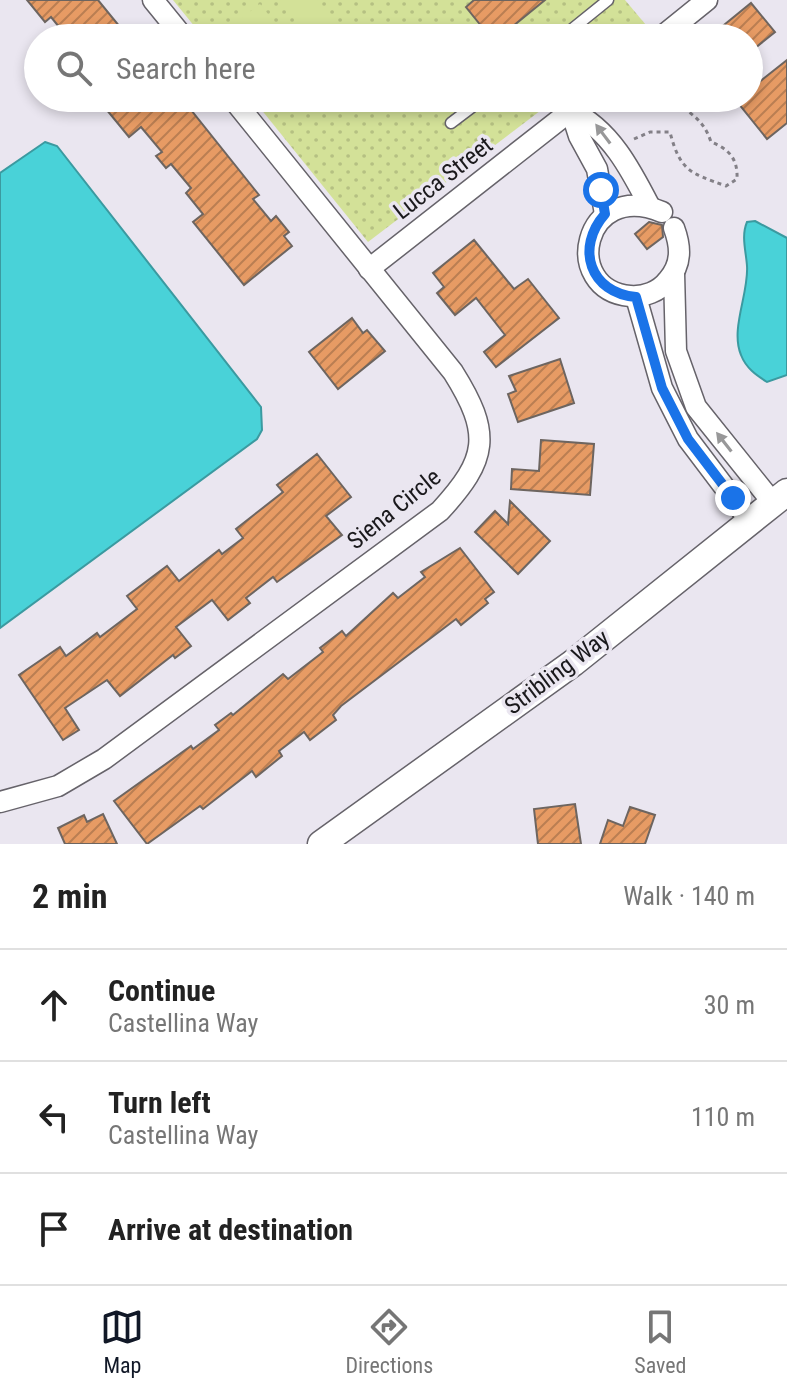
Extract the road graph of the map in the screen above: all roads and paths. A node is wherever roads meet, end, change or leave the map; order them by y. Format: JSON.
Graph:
{"nodes":[{"id":1,"x":153,"y":0,"type":"edge"},
{"id":2,"x":608,"y":0,"type":"edge"},
{"id":3,"x":707,"y":0,"type":"edge"},
{"id":4,"x":173,"y":24,"type":"edge"},
{"id":5,"x":578,"y":24,"type":"edge"},
{"id":6,"x":677,"y":24,"type":"edge"},
{"id":7,"x":243,"y":112,"type":"edge"},
{"id":8,"x":466,"y":112,"type":"edge"},
{"id":9,"x":561,"y":112,"type":"edge"},
{"id":10,"x":575,"y":112,"type":"edge"},
{"id":11,"x":584,"y":112,"type":"edge"},
{"id":12,"x":692,"y":112,"type":"edge"},
{"id":13,"x":451,"y":123,"type":"dead end"},
{"id":14,"x":630,"y":141,"type":"dead end"},
{"id":15,"x":655,"y":213,"type":"junction"},
{"id":16,"x":605,"y":214,"type":"junction"},
{"id":17,"x":369,"y":269,"type":"junction"},
{"id":18,"x":674,"y":273,"type":"junction"},
{"id":19,"x":636,"y":297,"type":"junction"},
{"id":20,"x":780,"y":497,"type":"edge"},
{"id":21,"x":750,"y":521,"type":"junction"},
{"id":22,"x":0,"y":802,"type":"edge"},
{"id":23,"x":321,"y":844,"type":"edge"}],
"edges":[{"from":1,"to":4,"type":"street"},
{"from":2,"to":5,"type":"lane"},
{"from":3,"to":6,"type":"street"},
{"from":7,"to":17,"type":"street","name":"Siena Circle"},
{"from":8,"to":13,"type":"lane"},
{"from":9,"to":17,"type":"street","name":"Lucca Street"},
{"from":10,"to":16,"type":"street"},
{"from":15,"to":11,"type":"street","one_way":true},
{"from":12,"to":14,"type":"path"},
{"from":15,"to":16,"type":"street"},
{"from":15,"to":18,"type":"street"},
{"from":16,"to":19,"type":"street"},
{"from":17,"to":22,"type":"street","name":"Siena Circle"},
{"from":18,"to":19,"type":"street"},
{"from":20,"to":18,"type":"street","one_way":true},
{"from":19,"to":21,"type":"street"},
{"from":20,"to":21,"type":"street","name":"Stribling Way"},
{"from":21,"to":23,"type":"street","name":"Stribling Way"}]}
